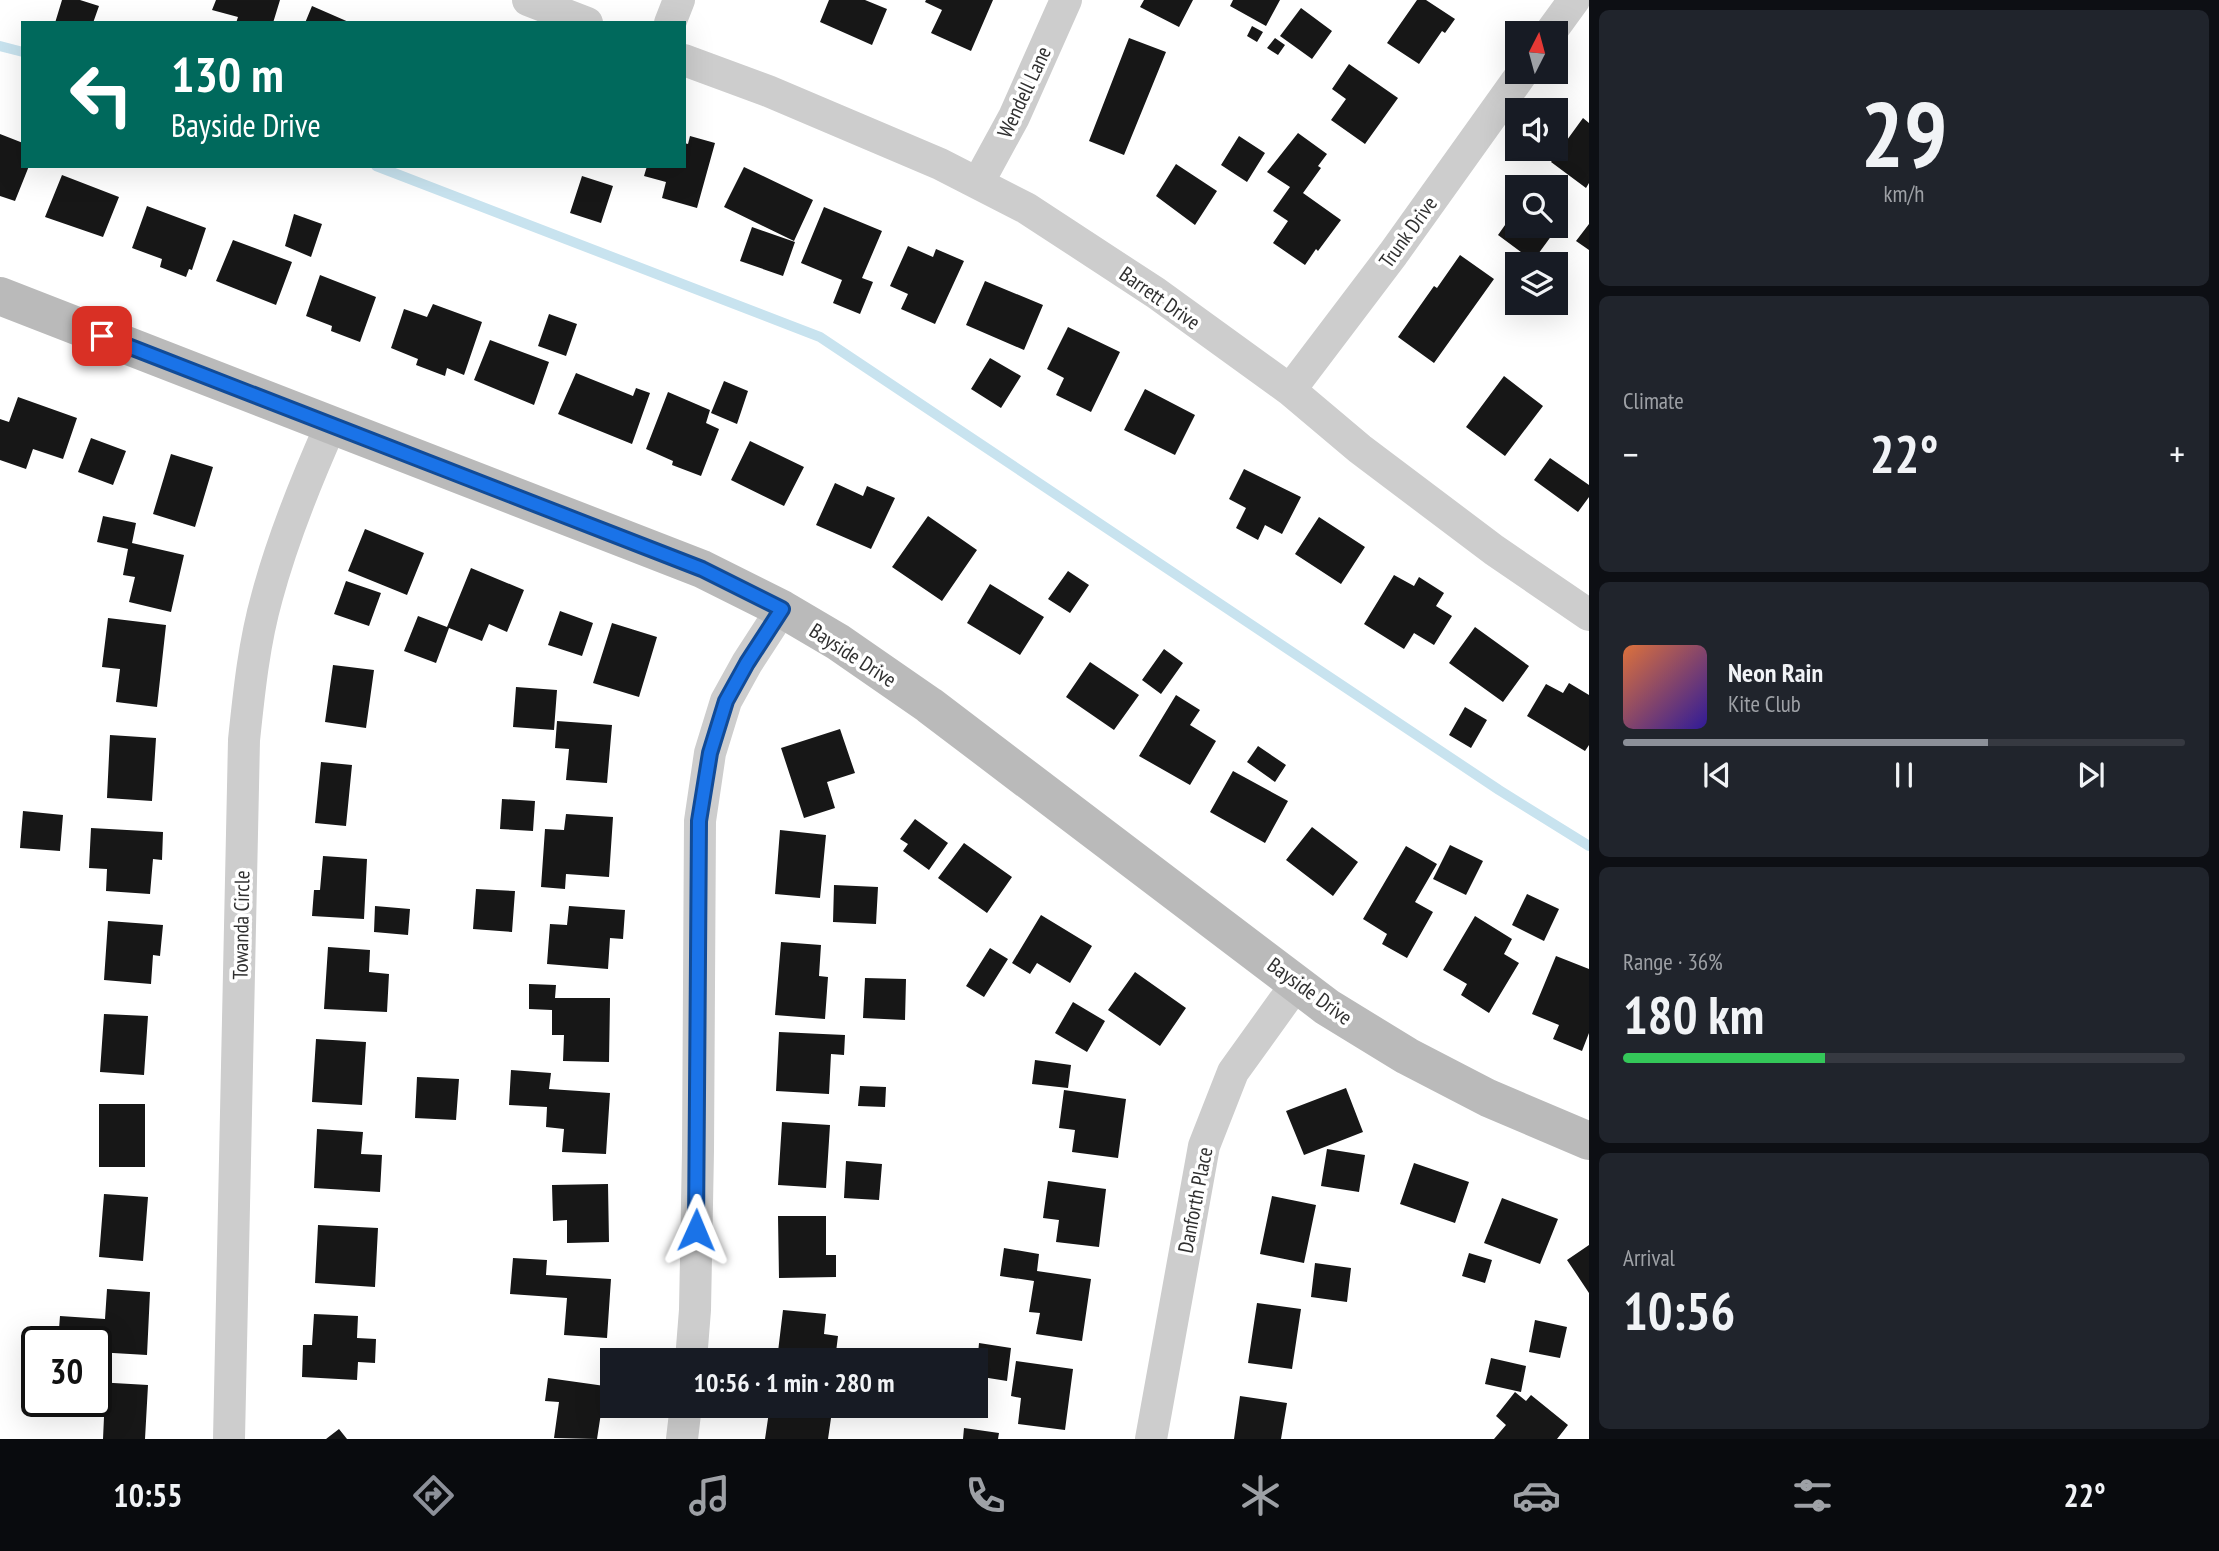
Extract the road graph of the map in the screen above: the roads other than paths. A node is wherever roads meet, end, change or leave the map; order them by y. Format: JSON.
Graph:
{"nodes":[{"id":1,"x":528,"y":0,"type":"edge"},
{"id":2,"x":680,"y":0,"type":"edge"},
{"id":3,"x":1066,"y":0,"type":"edge"},
{"id":4,"x":1574,"y":0,"type":"edge"},
{"id":5,"x":582,"y":21,"type":"edge"},
{"id":6,"x":671,"y":21,"type":"edge"},
{"id":7,"x":1559,"y":21,"type":"edge"},
{"id":8,"x":686,"y":61,"type":"edge"},
{"id":9,"x":1514,"y":84,"type":"edge"},
{"id":10,"x":978,"y":183,"type":"junction"},
{"id":11,"x":0,"y":296,"type":"edge"},
{"id":12,"x":1290,"y":390,"type":"junction"},
{"id":13,"x":331,"y":425,"type":"junction"},
{"id":14,"x":782,"y":609,"type":"junction"},
{"id":15,"x":1589,"y":615,"type":"edge"},
{"id":16,"x":1297,"y":983,"type":"junction"},
{"id":17,"x":1589,"y":1141,"type":"edge"},
{"id":18,"x":692,"y":1348,"type":"edge"},
{"id":19,"x":684,"y":1418,"type":"edge"},
{"id":20,"x":229,"y":1439,"type":"edge"},
{"id":21,"x":682,"y":1439,"type":"edge"},
{"id":22,"x":1151,"y":1439,"type":"edge"}],
"edges":[{"from":1,"to":5,"type":"street"},
{"from":2,"to":6,"type":"street"},
{"from":3,"to":10,"type":"street","name":"Wendell Lane"},
{"from":4,"to":7,"type":"street"},
{"from":8,"to":10,"type":"street","name":"Barrett Drive"},
{"from":9,"to":12,"type":"street","name":"Trunk Drive"},
{"from":10,"to":12,"type":"street","name":"Barrett Drive"},
{"from":11,"to":13,"type":"street","name":"Bayside Drive"},
{"from":12,"to":15,"type":"street","name":"Barrett Drive"},
{"from":13,"to":14,"type":"street","name":"Bayside Drive"},
{"from":13,"to":20,"type":"street","name":"Towanda Circle"},
{"from":14,"to":16,"type":"street","name":"Bayside Drive"},
{"from":14,"to":18,"type":"street"},
{"from":16,"to":17,"type":"street","name":"Bayside Drive"},
{"from":16,"to":22,"type":"street","name":"Danforth Place"},
{"from":19,"to":21,"type":"street"}]}
